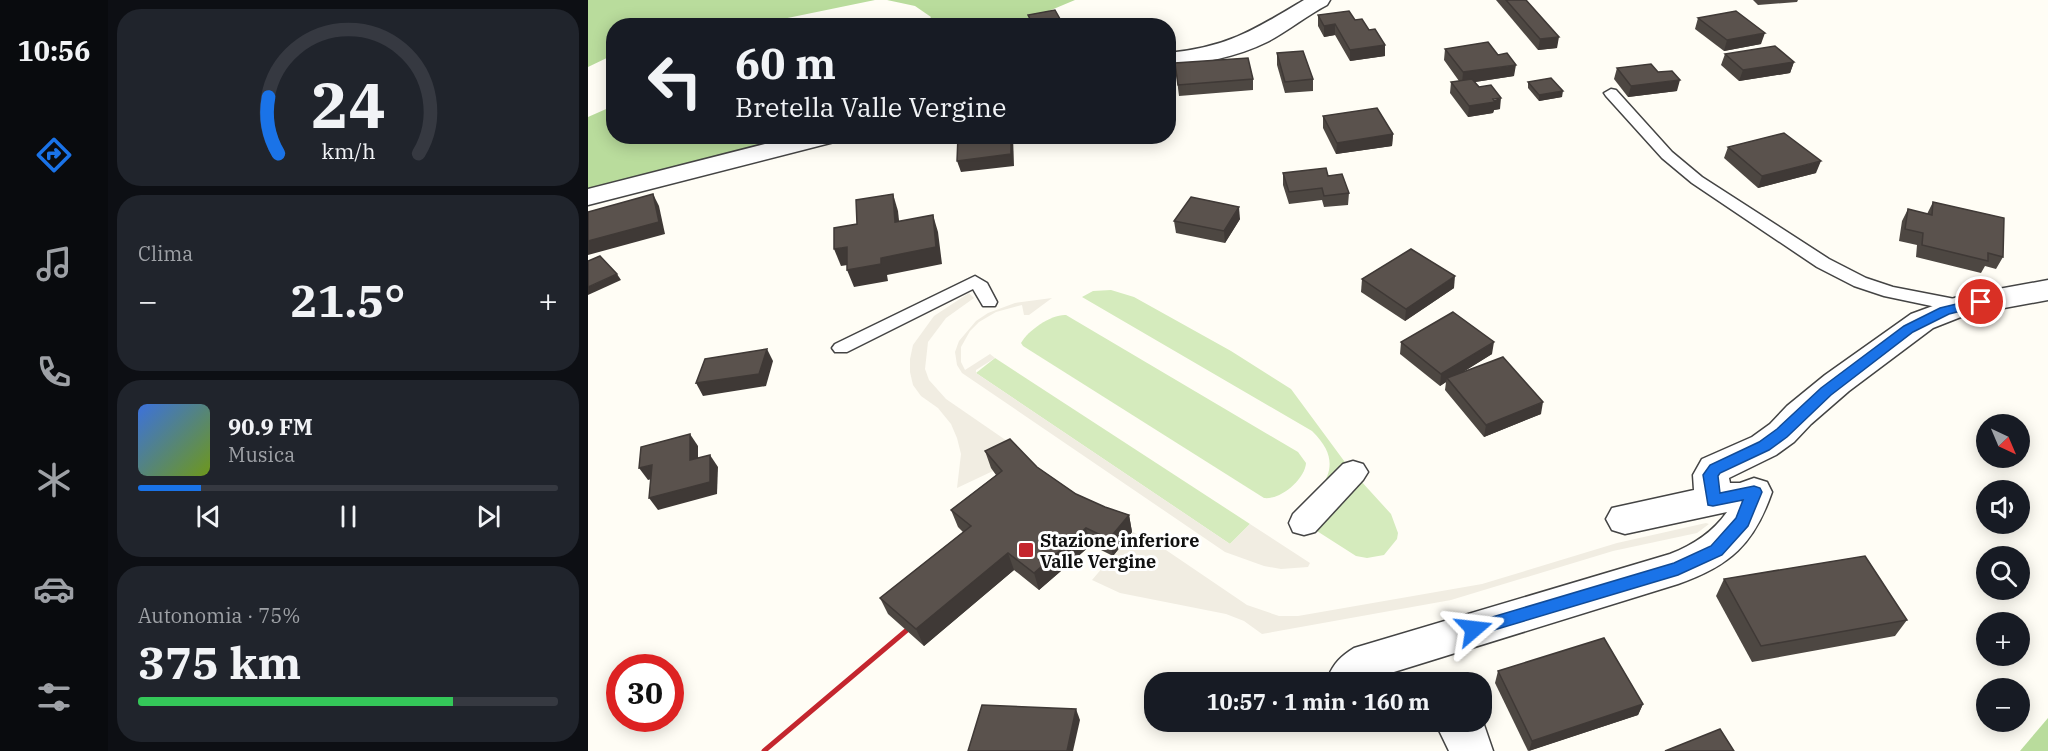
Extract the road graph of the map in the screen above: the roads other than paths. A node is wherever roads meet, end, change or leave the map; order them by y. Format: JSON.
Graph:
{"nodes":[{"id":1,"x":1319,"y":0,"type":"edge"},
{"id":2,"x":1176,"y":59,"type":"edge"},
{"id":3,"x":1611,"y":93,"type":"dead end"},
{"id":4,"x":797,"y":144,"type":"edge"},
{"id":5,"x":588,"y":197,"type":"edge"},
{"id":6,"x":964,"y":267,"type":"dead end"},
{"id":7,"x":975,"y":281,"type":"junction"},
{"id":8,"x":2048,"y":290,"type":"edge"},
{"id":9,"x":988,"y":302,"type":"dead end"},
{"id":10,"x":1960,"y":306,"type":"junction"},
{"id":11,"x":841,"y":348,"type":"dead end"},
{"id":12,"x":1353,"y":472,"type":"dead end"},
{"id":13,"x":1713,"y":500,"type":"junction"},
{"id":14,"x":1625,"y":519,"type":"dead end"},
{"id":15,"x":1304,"y":523,"type":"dead end"},
{"id":16,"x":1353,"y":672,"type":"edge"}],
"edges":[{"from":1,"to":2,"type":"street"},
{"from":3,"to":10,"type":"lane"},
{"from":4,"to":5,"type":"street"},
{"from":6,"to":7,"type":"lane"},
{"from":7,"to":9,"type":"lane"},
{"from":7,"to":11,"type":"lane"},
{"from":8,"to":10,"type":"street"},
{"from":10,"to":13,"type":"street"},
{"from":12,"to":15,"type":"street"},
{"from":13,"to":14,"type":"street"},
{"from":13,"to":16,"type":"street"}]}
